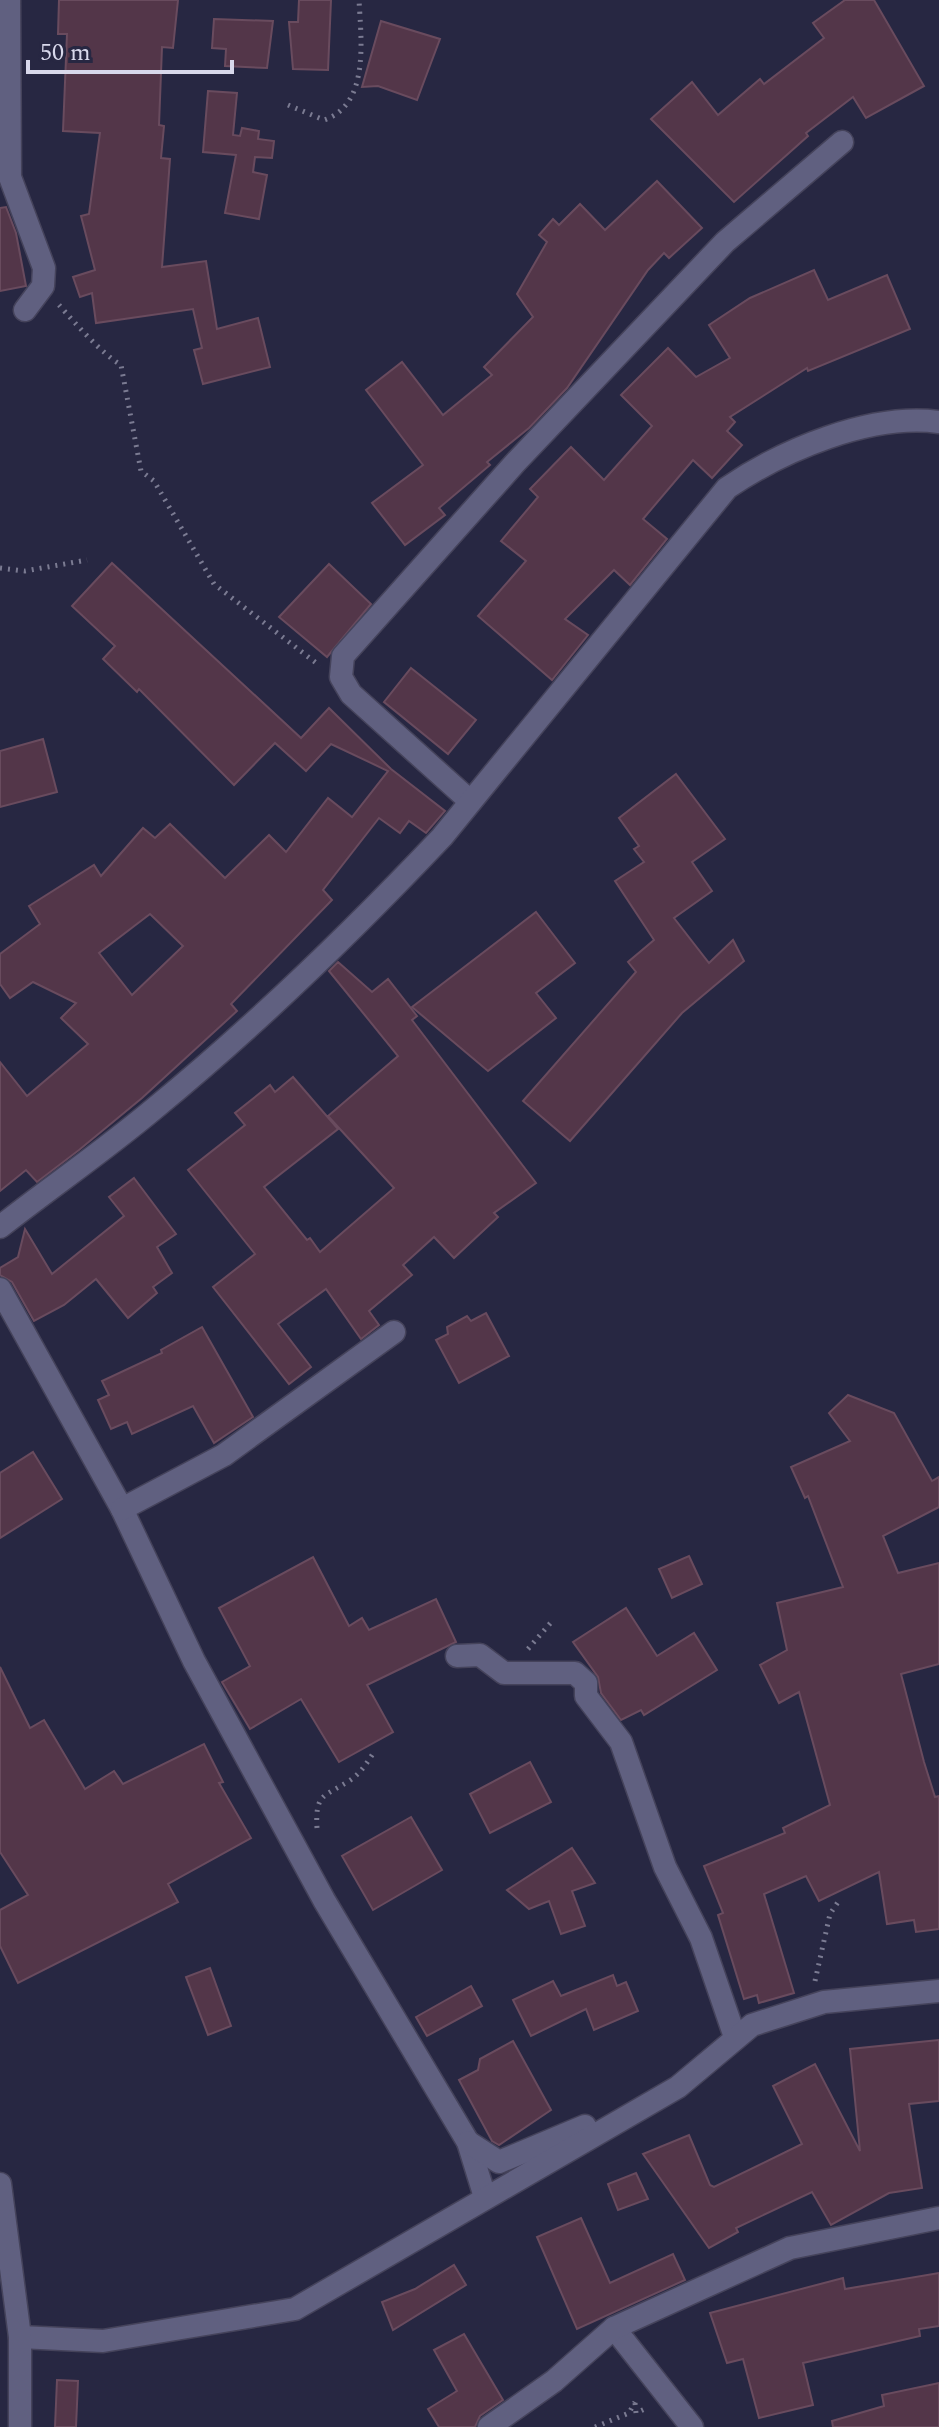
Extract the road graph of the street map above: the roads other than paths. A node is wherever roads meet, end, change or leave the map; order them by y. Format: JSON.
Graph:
{"nodes":[{"id":1,"x":9,"y":0,"type":"edge"},
{"id":2,"x":842,"y":142,"type":"dead end"},
{"id":3,"x":5,"y":178,"type":"edge"},
{"id":4,"x":25,"y":310,"type":"dead end"},
{"id":5,"x":939,"y":422,"type":"edge"},
{"id":6,"x":470,"y":801,"type":"junction"},
{"id":7,"x":0,"y":1227,"type":"edge"},
{"id":8,"x":0,"y":1289,"type":"edge"},
{"id":9,"x":394,"y":1332,"type":"dead end"},
{"id":10,"x":122,"y":1509,"type":"junction"},
{"id":11,"x":457,"y":1656,"type":"dead end"},
{"id":12,"x":939,"y":1991,"type":"edge"},
{"id":13,"x":735,"y":2037,"type":"junction"},
{"id":14,"x":678,"y":2087,"type":"junction"},
{"id":15,"x":468,"y":2142,"type":"junction"},
{"id":16,"x":0,"y":2184,"type":"edge"},
{"id":17,"x":485,"y":2197,"type":"junction"},
{"id":18,"x":939,"y":2218,"type":"edge"},
{"id":19,"x":614,"y":2328,"type":"junction"},
{"id":20,"x":20,"y":2337,"type":"junction"},
{"id":21,"x":20,"y":2427,"type":"edge"},
{"id":22,"x":489,"y":2427,"type":"edge"},
{"id":23,"x":692,"y":2427,"type":"edge"}],
"edges":[{"from":1,"to":3,"type":"street"},
{"from":2,"to":6,"type":"street"},
{"from":3,"to":4,"type":"street"},
{"from":5,"to":6,"type":"street"},
{"from":6,"to":7,"type":"street"},
{"from":8,"to":10,"type":"street"},
{"from":9,"to":10,"type":"street"},
{"from":10,"to":15,"type":"street"},
{"from":11,"to":13,"type":"street"},
{"from":12,"to":13,"type":"street"},
{"from":13,"to":14,"type":"street"},
{"from":14,"to":15,"type":"street"},
{"from":14,"to":17,"type":"street"},
{"from":15,"to":17,"type":"street"},
{"from":16,"to":20,"type":"street"},
{"from":17,"to":20,"type":"street"},
{"from":18,"to":19,"type":"street"},
{"from":19,"to":22,"type":"street"},
{"from":19,"to":23,"type":"street"},
{"from":20,"to":21,"type":"street"}]}
